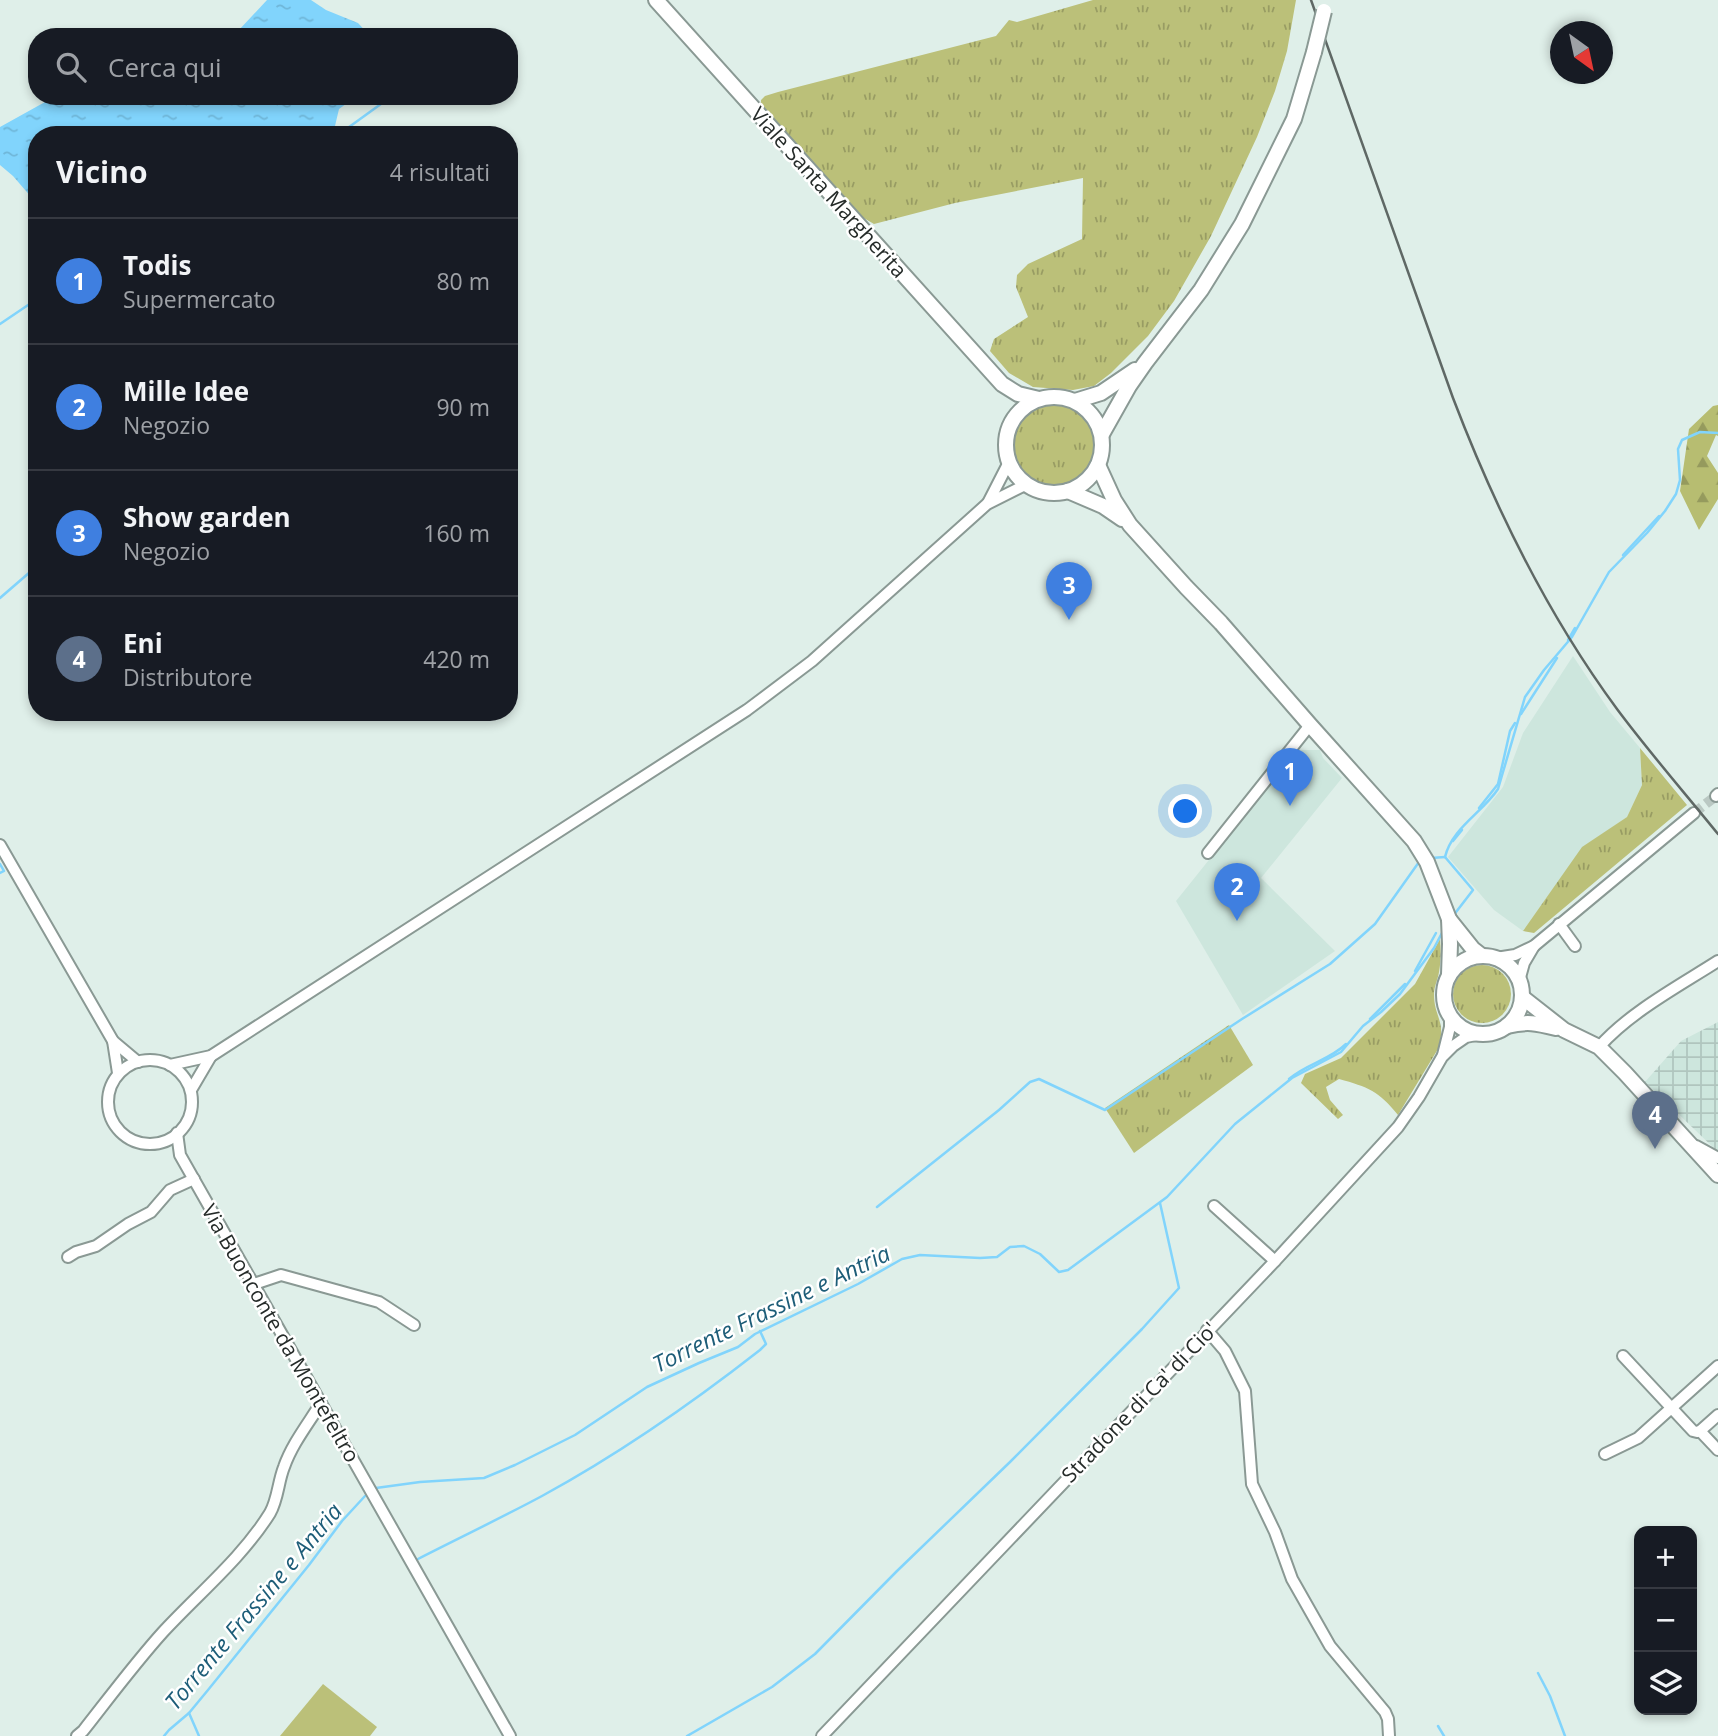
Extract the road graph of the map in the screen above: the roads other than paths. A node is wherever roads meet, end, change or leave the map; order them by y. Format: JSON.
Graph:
{"nodes":[{"id":1,"x":656,"y":0,"type":"edge"},
{"id":2,"x":1325,"y":6,"type":"edge"},
{"id":3,"x":1145,"y":363,"type":"junction"},
{"id":4,"x":1002,"y":384,"type":"junction"},
{"id":5,"x":1039,"y":399,"type":"junction"},
{"id":6,"x":1075,"y":401,"type":"junction"},
{"id":7,"x":1013,"y":421,"type":"junction"},
{"id":8,"x":1102,"y":434,"type":"junction"},
{"id":9,"x":1009,"y":462,"type":"junction"},
{"id":10,"x":1098,"y":465,"type":"junction"},
{"id":11,"x":1027,"y":484,"type":"junction"},
{"id":12,"x":1068,"y":491,"type":"junction"},
{"id":13,"x":987,"y":505,"type":"junction"},
{"id":14,"x":1130,"y":525,"type":"junction"},
{"id":15,"x":1310,"y":725,"type":"junction"},
{"id":16,"x":1694,"y":813,"type":"tunnel mouth"},
{"id":17,"x":0,"y":845,"type":"edge"},
{"id":18,"x":1208,"y":853,"type":"dead end"},
{"id":19,"x":1449,"y":919,"type":"junction"},
{"id":20,"x":1559,"y":924,"type":"junction"},
{"id":21,"x":1534,"y":946,"type":"junction"},
{"id":22,"x":1575,"y":946,"type":"dead end"},
{"id":23,"x":1489,"y":957,"type":"junction"},
{"id":24,"x":1718,"y":961,"type":"edge"},
{"id":25,"x":1449,"y":975,"type":"junction"},
{"id":26,"x":1519,"y":981,"type":"junction"},
{"id":27,"x":1522,"y":997,"type":"junction"},
{"id":28,"x":1450,"y":1016,"type":"junction"},
{"id":29,"x":1506,"y":1026,"type":"junction"},
{"id":30,"x":1564,"y":1030,"type":"junction"},
{"id":31,"x":1481,"y":1034,"type":"junction"},
{"id":32,"x":113,"y":1041,"type":"junction"},
{"id":33,"x":1599,"y":1047,"type":"junction"},
{"id":34,"x":211,"y":1056,"type":"junction"},
{"id":35,"x":1442,"y":1057,"type":"junction"},
{"id":36,"x":138,"y":1062,"type":"junction"},
{"id":37,"x":170,"y":1065,"type":"junction"},
{"id":38,"x":118,"y":1073,"type":"junction"},
{"id":39,"x":191,"y":1090,"type":"junction"},
{"id":40,"x":177,"y":1133,"type":"junction"},
{"id":41,"x":1683,"y":1137,"type":"junction"},
{"id":42,"x":162,"y":1141,"type":"junction"},
{"id":43,"x":180,"y":1155,"type":"junction"},
{"id":44,"x":1718,"y":1158,"type":"edge"},
{"id":45,"x":1718,"y":1175,"type":"edge"},
{"id":46,"x":194,"y":1179,"type":"junction"},
{"id":47,"x":1214,"y":1206,"type":"dead end"},
{"id":48,"x":68,"y":1257,"type":"dead end"},
{"id":49,"x":1275,"y":1261,"type":"junction"},
{"id":50,"x":254,"y":1284,"type":"junction"},
{"id":51,"x":414,"y":1325,"type":"dead end"},
{"id":52,"x":1207,"y":1330,"type":"junction"},
{"id":53,"x":1623,"y":1356,"type":"dead end"},
{"id":54,"x":1718,"y":1366,"type":"edge"},
{"id":55,"x":321,"y":1403,"type":"junction"},
{"id":56,"x":1671,"y":1408,"type":"junction"},
{"id":57,"x":1718,"y":1415,"type":"edge"},
{"id":58,"x":1700,"y":1431,"type":"junction"},
{"id":59,"x":1718,"y":1450,"type":"edge"},
{"id":60,"x":1605,"y":1454,"type":"dead end"},
{"id":61,"x":77,"y":1736,"type":"edge"},
{"id":62,"x":510,"y":1736,"type":"edge"},
{"id":63,"x":822,"y":1736,"type":"edge"},
{"id":64,"x":1389,"y":1736,"type":"edge"}],
"edges":[{"from":1,"to":4,"type":"main road","name":"Viale Santa Margherita"},
{"from":2,"to":3,"type":"main road","bridge":true},
{"from":3,"to":6,"type":"main road"},
{"from":3,"to":8,"type":"main road"},
{"from":4,"to":5,"type":"main road","name":"Viale Santa Margherita"},
{"from":4,"to":7,"type":"main road","name":"Viale Santa Margherita"},
{"from":5,"to":6,"type":"main road"},
{"from":5,"to":7,"type":"main road"},
{"from":6,"to":8,"type":"main road"},
{"from":7,"to":9,"type":"main road"},
{"from":8,"to":10,"type":"main road"},
{"from":9,"to":11,"type":"main road"},
{"from":9,"to":13,"type":"street"},
{"from":10,"to":12,"type":"main road"},
{"from":10,"to":14,"type":"main road"},
{"from":11,"to":12,"type":"main road"},
{"from":11,"to":13,"type":"street"},
{"from":12,"to":14,"type":"main road"},
{"from":13,"to":34,"type":"street"},
{"from":14,"to":15,"type":"main road"},
{"from":15,"to":18,"type":"street"},
{"from":15,"to":19,"type":"main road"},
{"from":16,"to":20,"type":"street"},
{"from":17,"to":32,"type":"street"},
{"from":19,"to":23,"type":"main road"},
{"from":19,"to":25,"type":"main road"},
{"from":20,"to":21,"type":"street"},
{"from":20,"to":22,"type":"street"},
{"from":21,"to":23,"type":"street"},
{"from":21,"to":26,"type":"street"},
{"from":23,"to":25,"type":"main road"},
{"from":23,"to":26,"type":"main road"},
{"from":24,"to":33,"type":"street"},
{"from":25,"to":28,"type":"main road"},
{"from":26,"to":27,"type":"main road"},
{"from":27,"to":29,"type":"main road"},
{"from":27,"to":30,"type":"main road"},
{"from":28,"to":31,"type":"main road"},
{"from":28,"to":35,"type":"street"},
{"from":29,"to":30,"type":"main road"},
{"from":29,"to":31,"type":"main road"},
{"from":30,"to":33,"type":"main road"},
{"from":31,"to":35,"type":"street"},
{"from":32,"to":36,"type":"street"},
{"from":32,"to":38,"type":"street"},
{"from":33,"to":41,"type":"main road"},
{"from":34,"to":37,"type":"street"},
{"from":34,"to":39,"type":"street"},
{"from":35,"to":49,"type":"street","name":"Stradone di Ca' di Cio'"},
{"from":36,"to":37,"type":"street"},
{"from":36,"to":38,"type":"street"},
{"from":37,"to":39,"type":"street"},
{"from":38,"to":42,"type":"street"},
{"from":39,"to":40,"type":"street"},
{"from":40,"to":42,"type":"street"},
{"from":40,"to":43,"type":"street"},
{"from":41,"to":44,"type":"street"},
{"from":41,"to":45,"type":"main road"},
{"from":42,"to":43,"type":"street"},
{"from":43,"to":46,"type":"street","name":"Via Buonconte da Montefeltro"},
{"from":46,"to":48,"type":"street"},
{"from":46,"to":50,"type":"street","name":"Via Buonconte da Montefeltro"},
{"from":47,"to":49,"type":"street"},
{"from":49,"to":52,"type":"street","name":"Stradone di Ca' di Cio'"},
{"from":50,"to":51,"type":"street"},
{"from":50,"to":55,"type":"street","name":"Via Buonconte da Montefeltro"},
{"from":52,"to":63,"type":"street","name":"Stradone di Ca' di Cio'"},
{"from":52,"to":64,"type":"street"},
{"from":53,"to":56,"type":"street"},
{"from":54,"to":56,"type":"street"},
{"from":55,"to":61,"type":"street"},
{"from":55,"to":62,"type":"street","name":"Via Buonconte da Montefeltro"},
{"from":56,"to":58,"type":"street"},
{"from":56,"to":60,"type":"street"},
{"from":57,"to":58,"type":"street"},
{"from":58,"to":59,"type":"street"}]}
